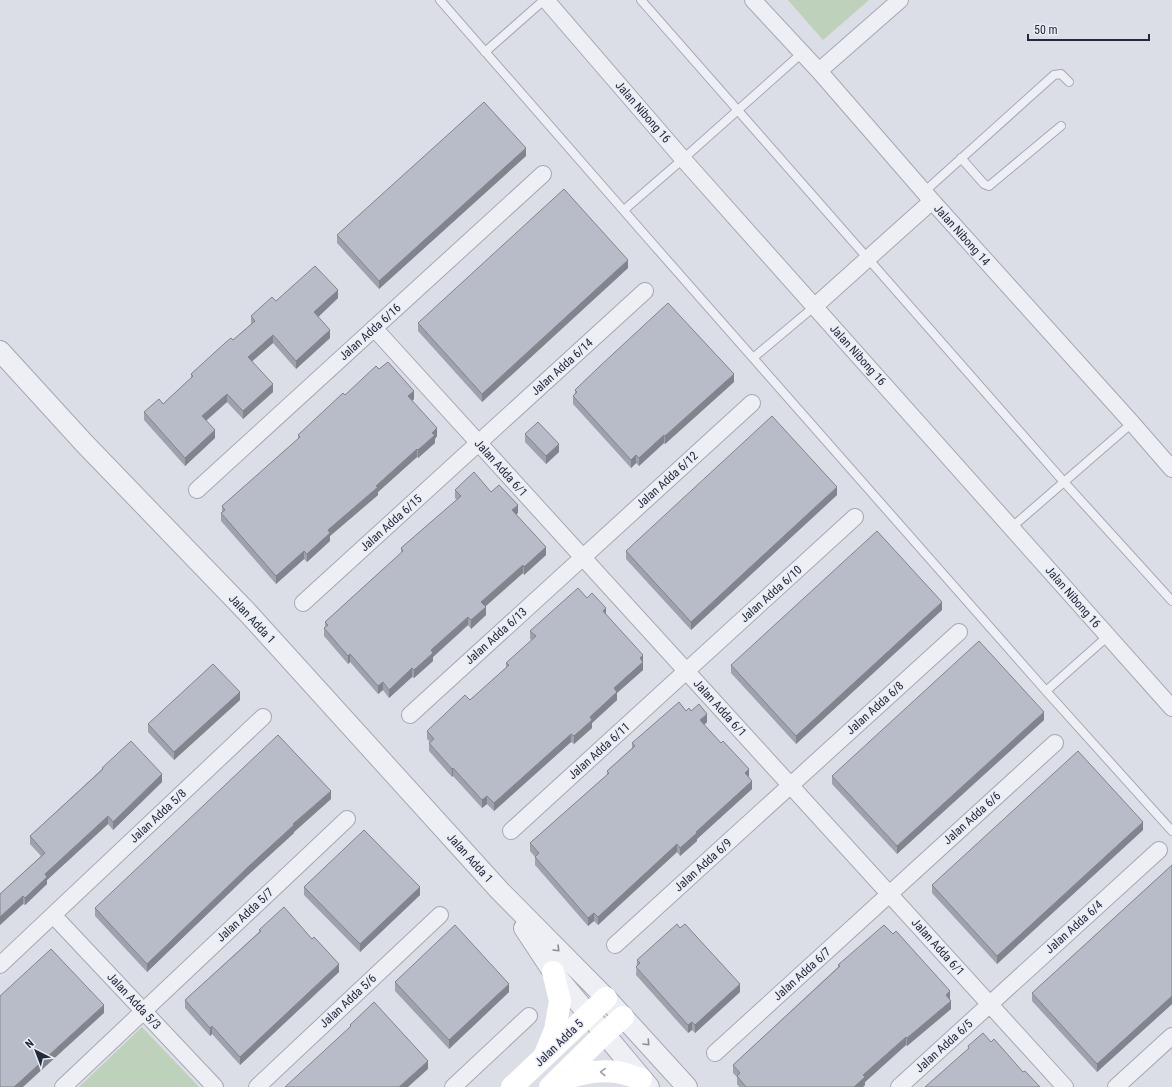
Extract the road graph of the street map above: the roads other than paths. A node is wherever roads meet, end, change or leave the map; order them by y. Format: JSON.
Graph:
{"nodes":[{"id":1,"x":440,"y":0,"type":"edge"},
{"id":2,"x":545,"y":0,"type":"edge"},
{"id":3,"x":641,"y":0,"type":"edge"},
{"id":4,"x":753,"y":0,"type":"edge"},
{"id":5,"x":900,"y":0,"type":"edge"},
{"id":6,"x":485,"y":52,"type":"junction"},
{"id":7,"x":802,"y":53,"type":"junction"},
{"id":8,"x":819,"y":71,"type":"junction"},
{"id":9,"x":1069,"y":82,"type":"dead end"},
{"id":10,"x":738,"y":110,"type":"junction"},
{"id":11,"x":1061,"y":126,"type":"dead end"},
{"id":12,"x":961,"y":158,"type":"junction"},
{"id":13,"x":683,"y":159,"type":"junction"},
{"id":14,"x":543,"y":174,"type":"dead end"},
{"id":15,"x":928,"y":196,"type":"junction"},
{"id":16,"x":624,"y":210,"type":"junction"},
{"id":17,"x":868,"y":258,"type":"junction"},
{"id":18,"x":645,"y":291,"type":"dead end"},
{"id":19,"x":815,"y":306,"type":"junction"},
{"id":20,"x":374,"y":328,"type":"junction"},
{"id":21,"x":0,"y":351,"type":"edge"},
{"id":22,"x":753,"y":358,"type":"junction"},
{"id":23,"x":752,"y":403,"type":"dead end"},
{"id":24,"x":1132,"y":423,"type":"junction"},
{"id":25,"x":478,"y":443,"type":"junction"},
{"id":26,"x":1172,"y":469,"type":"edge"},
{"id":27,"x":1064,"y":482,"type":"junction"},
{"id":28,"x":196,"y":490,"type":"dead end"},
{"id":29,"x":855,"y":517,"type":"dead end"},
{"id":30,"x":1012,"y":527,"type":"junction"},
{"id":31,"x":583,"y":558,"type":"junction"},
{"id":32,"x":1172,"y":601,"type":"edge"},
{"id":33,"x":303,"y":603,"type":"dead end"},
{"id":34,"x":959,"y":632,"type":"dead end"},
{"id":35,"x":1108,"y":636,"type":"junction"},
{"id":36,"x":686,"y":671,"type":"junction"},
{"id":37,"x":1046,"y":691,"type":"junction"},
{"id":38,"x":1172,"y":708,"type":"edge"},
{"id":39,"x":410,"y":715,"type":"dead end"},
{"id":40,"x":263,"y":717,"type":"dead end"},
{"id":41,"x":1055,"y":743,"type":"dead end"},
{"id":42,"x":790,"y":785,"type":"junction"},
{"id":43,"x":347,"y":819,"type":"dead end"},
{"id":44,"x":511,"y":831,"type":"dead end"},
{"id":45,"x":1172,"y":831,"type":"edge"},
{"id":46,"x":1159,"y":850,"type":"dead end"},
{"id":47,"x":500,"y":891,"type":"junction"},
{"id":48,"x":890,"y":894,"type":"junction"},
{"id":49,"x":53,"y":915,"type":"junction"},
{"id":50,"x":440,"y":915,"type":"dead end"},
{"id":51,"x":615,"y":945,"type":"dead end"},
{"id":52,"x":0,"y":965,"type":"edge"},
{"id":53,"x":552,"y":972,"type":"junction"},
{"id":54,"x":606,"y":998,"type":"junction"},
{"id":55,"x":990,"y":1004,"type":"junction"},
{"id":56,"x":143,"y":1011,"type":"junction"},
{"id":57,"x":588,"y":1015,"type":"junction"},
{"id":58,"x":529,"y":1016,"type":"dead end"},
{"id":59,"x":623,"y":1017,"type":"junction"},
{"id":60,"x":604,"y":1034,"type":"junction"},
{"id":61,"x":1172,"y":1036,"type":"edge"},
{"id":62,"x":715,"y":1053,"type":"dead end"},
{"id":63,"x":543,"y":1058,"type":"junction"},
{"id":64,"x":645,"y":1083,"type":"edge"},
{"id":65,"x":552,"y":1085,"type":"edge"},
{"id":66,"x":63,"y":1087,"type":"edge"},
{"id":67,"x":215,"y":1087,"type":"edge"},
{"id":68,"x":257,"y":1087,"type":"edge"},
{"id":69,"x":453,"y":1087,"type":"edge"},
{"id":70,"x":512,"y":1087,"type":"edge"},
{"id":71,"x":688,"y":1087,"type":"edge"},
{"id":72,"x":899,"y":1087,"type":"edge"},
{"id":73,"x":1066,"y":1087,"type":"edge"},
{"id":74,"x":1116,"y":1087,"type":"edge"}],
"edges":[{"from":1,"to":6,"type":"lane"},
{"from":2,"to":6,"type":"lane"},
{"from":2,"to":13,"type":"street","name":"Jalan Nibong 16"},
{"from":3,"to":10,"type":"lane"},
{"from":4,"to":7,"type":"street","name":"Jalan Nibong 14"},
{"from":5,"to":8,"type":"street"},
{"from":6,"to":16,"type":"lane"},
{"from":7,"to":8,"type":"street","name":"Jalan Nibong 14"},
{"from":7,"to":10,"type":"lane"},
{"from":8,"to":15,"type":"street","name":"Jalan Nibong 14"},
{"from":9,"to":12,"type":"lane"},
{"from":10,"to":13,"type":"lane"},
{"from":10,"to":17,"type":"lane"},
{"from":11,"to":12,"type":"lane"},
{"from":12,"to":15,"type":"lane"},
{"from":13,"to":16,"type":"lane"},
{"from":13,"to":19,"type":"street","name":"Jalan Nibong 16"},
{"from":14,"to":20,"type":"street","name":"Jalan Adda 6/16"},
{"from":15,"to":17,"type":"street"},
{"from":15,"to":24,"type":"street","name":"Jalan Nibong 14"},
{"from":16,"to":22,"type":"lane"},
{"from":17,"to":19,"type":"street"},
{"from":17,"to":27,"type":"lane"},
{"from":18,"to":25,"type":"street","name":"Jalan Adda 6/14"},
{"from":19,"to":22,"type":"lane"},
{"from":19,"to":30,"type":"street","name":"Jalan Nibong 16"},
{"from":20,"to":25,"type":"street","name":"Jalan Adda 6/1"},
{"from":20,"to":28,"type":"street","name":"Jalan Adda 6/16"},
{"from":21,"to":47,"type":"street","name":"Jalan Adda 1"},
{"from":22,"to":37,"type":"lane"},
{"from":23,"to":31,"type":"street","name":"Jalan Adda 6/12"},
{"from":24,"to":26,"type":"street","name":"Jalan Nibong 14"},
{"from":24,"to":27,"type":"lane"},
{"from":25,"to":31,"type":"street","name":"Jalan Adda 6/1"},
{"from":25,"to":33,"type":"street","name":"Jalan Adda 6/15"},
{"from":27,"to":30,"type":"lane"},
{"from":27,"to":32,"type":"lane"},
{"from":29,"to":36,"type":"street","name":"Jalan Adda 6/10"},
{"from":30,"to":35,"type":"street","name":"Jalan Nibong 16"},
{"from":31,"to":36,"type":"street","name":"Jalan Adda 6/1"},
{"from":31,"to":39,"type":"street","name":"Jalan Adda 6/13"},
{"from":34,"to":42,"type":"street","name":"Jalan Adda 6/8"},
{"from":35,"to":37,"type":"lane"},
{"from":35,"to":38,"type":"street","name":"Jalan Nibong 16"},
{"from":36,"to":42,"type":"street","name":"Jalan Adda 6/1"},
{"from":36,"to":44,"type":"street","name":"Jalan Adda 6/11"},
{"from":37,"to":45,"type":"lane"},
{"from":40,"to":49,"type":"street","name":"Jalan Adda 5/8"},
{"from":41,"to":48,"type":"street","name":"Jalan Adda 6/6"},
{"from":42,"to":48,"type":"street","name":"Jalan Adda 6/1"},
{"from":42,"to":51,"type":"street","name":"Jalan Adda 6/9"},
{"from":43,"to":56,"type":"street","name":"Jalan Adda 5/7"},
{"from":46,"to":55,"type":"street","name":"Jalan Adda 6/4"},
{"from":47,"to":53,"type":"street","name":"Jalan Adda 1"},
{"from":47,"to":54,"type":"street","name":"Jalan Adda 1","one_way":true},
{"from":48,"to":55,"type":"street","name":"Jalan Adda 6/1"},
{"from":48,"to":62,"type":"street","name":"Jalan Adda 6/7"},
{"from":49,"to":52,"type":"street","name":"Jalan Adda 5/8"},
{"from":49,"to":56,"type":"street","name":"Jalan Adda 5/3"},
{"from":50,"to":68,"type":"street","name":"Jalan Adda 5/6"},
{"from":53,"to":57,"type":"street","name":"Jalan Adda 1"},
{"from":53,"to":63,"type":"main road"},
{"from":54,"to":57,"type":"main road","name":"Jalan Adda 5"},
{"from":54,"to":59,"type":"street","name":"Jalan Adda 1"},
{"from":55,"to":72,"type":"street","name":"Jalan Adda 6/5"},
{"from":55,"to":73,"type":"street","name":"Jalan Adda 6/1"},
{"from":56,"to":66,"type":"street"},
{"from":56,"to":67,"type":"street","name":"Jalan Adda 5/3"},
{"from":57,"to":60,"type":"street","name":"Jalan Adda 1"},
{"from":57,"to":63,"type":"main road","name":"Jalan Adda 5"},
{"from":58,"to":69,"type":"street"},
{"from":59,"to":60,"type":"main road","name":"Jalan Adda 5"},
{"from":59,"to":71,"type":"street","name":"Jalan Adda 1","one_way":true},
{"from":60,"to":64,"type":"street","name":"Jalan Adda 1"},
{"from":60,"to":65,"type":"main road","name":"Jalan Adda 5"},
{"from":61,"to":74,"type":"street"},
{"from":63,"to":70,"type":"main road","name":"Jalan Adda 5"},
{"from":64,"to":65,"type":"main road","one_way":true}]}
